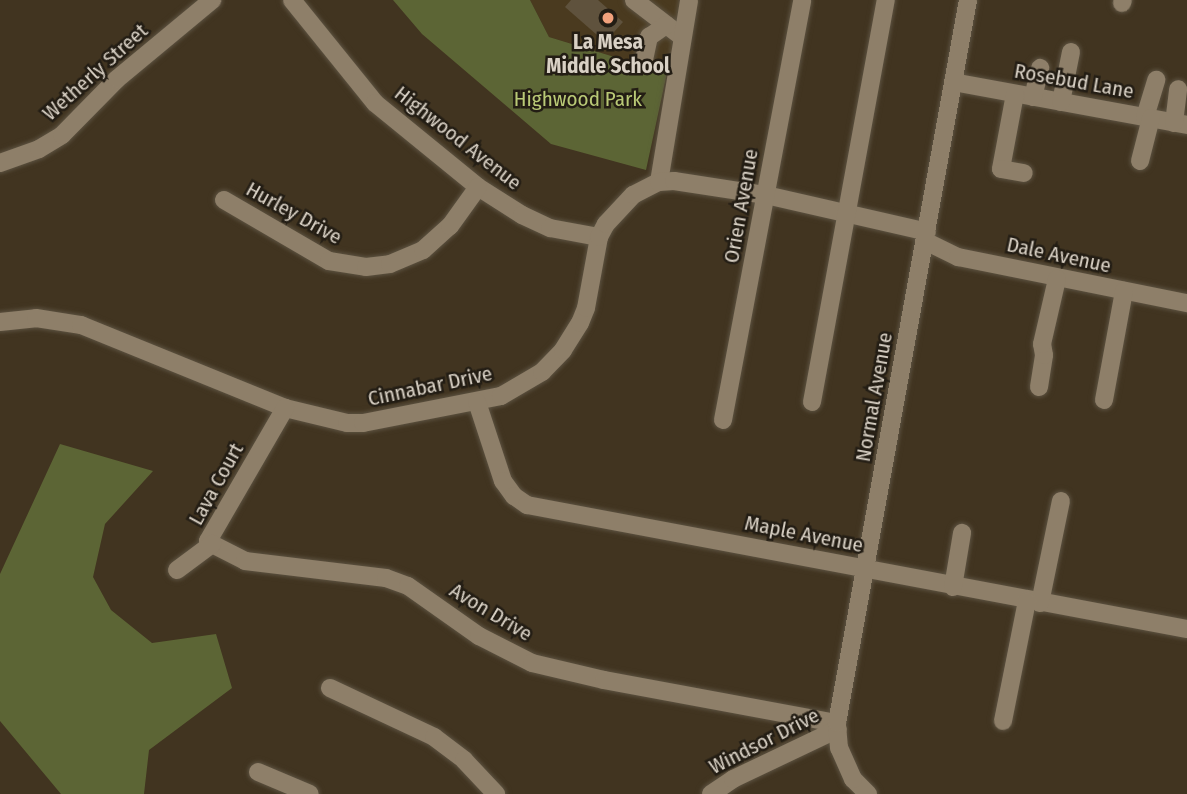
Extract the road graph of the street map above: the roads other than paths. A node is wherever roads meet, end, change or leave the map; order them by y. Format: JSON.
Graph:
{"nodes":[{"id":1,"x":212,"y":0,"type":"edge"},
{"id":2,"x":292,"y":0,"type":"edge"},
{"id":3,"x":634,"y":0,"type":"edge"},
{"id":4,"x":689,"y":0,"type":"edge"},
{"id":5,"x":802,"y":0,"type":"edge"},
{"id":6,"x":886,"y":0,"type":"edge"},
{"id":7,"x":968,"y":0,"type":"edge"},
{"id":8,"x":666,"y":25,"type":"junction"},
{"id":9,"x":682,"y":37,"type":"junction"},
{"id":10,"x":1071,"y":52,"type":"dead end"},
{"id":11,"x":644,"y":60,"type":"dead end"},
{"id":12,"x":1040,"y":68,"type":"dead end"},
{"id":13,"x":1156,"y":79,"type":"dead end"},
{"id":14,"x":953,"y":82,"type":"junction"},
{"id":15,"x":1178,"y":89,"type":"dead end"},
{"id":16,"x":1024,"y":95,"type":"junction"},
{"id":17,"x":1061,"y":102,"type":"junction"},
{"id":18,"x":1148,"y":118,"type":"junction"},
{"id":19,"x":1180,"y":124,"type":"edge"},
{"id":20,"x":1140,"y":161,"type":"dead end"},
{"id":21,"x":0,"y":163,"type":"edge"},
{"id":22,"x":1024,"y":173,"type":"dead end"},
{"id":23,"x":659,"y":182,"type":"junction"},
{"id":24,"x":478,"y":187,"type":"junction"},
{"id":25,"x":766,"y":195,"type":"junction"},
{"id":26,"x":224,"y":200,"type":"dead end"},
{"id":27,"x":847,"y":213,"type":"junction"},
{"id":28,"x":926,"y":236,"type":"junction"},
{"id":29,"x":599,"y":237,"type":"junction"},
{"id":30,"x":1057,"y":279,"type":"junction"},
{"id":31,"x":1124,"y":291,"type":"junction"},
{"id":32,"x":1187,"y":303,"type":"edge"},
{"id":33,"x":0,"y":322,"type":"edge"},
{"id":34,"x":1039,"y":387,"type":"dead end"},
{"id":35,"x":1104,"y":400,"type":"dead end"},
{"id":36,"x":477,"y":402,"type":"junction"},
{"id":37,"x":812,"y":402,"type":"dead end"},
{"id":38,"x":285,"y":408,"type":"junction"},
{"id":39,"x":723,"y":420,"type":"dead end"},
{"id":40,"x":1062,"y":501,"type":"dead end"},
{"id":41,"x":962,"y":533,"type":"dead end"},
{"id":42,"x":212,"y":544,"type":"junction"},
{"id":43,"x":867,"y":569,"type":"junction"},
{"id":44,"x":177,"y":570,"type":"dead end"},
{"id":45,"x":953,"y":587,"type":"junction"},
{"id":46,"x":1034,"y":602,"type":"junction"},
{"id":47,"x":1187,"y":629,"type":"edge"},
{"id":48,"x":330,"y":688,"type":"dead end"},
{"id":49,"x":1003,"y":721,"type":"dead end"},
{"id":50,"x":838,"y":726,"type":"junction"},
{"id":51,"x":258,"y":772,"type":"dead end"},
{"id":52,"x":310,"y":794,"type":"edge"},
{"id":53,"x":496,"y":794,"type":"edge"},
{"id":54,"x":711,"y":794,"type":"edge"},
{"id":55,"x":868,"y":794,"type":"edge"}],
"edges":[{"from":1,"to":21,"type":"street","name":"Wetherly Street"},
{"from":2,"to":24,"type":"street","name":"Highwood Avenue"},
{"from":3,"to":8,"type":"street"},
{"from":4,"to":9,"type":"street"},
{"from":5,"to":25,"type":"street","name":"Orien Avenue"},
{"from":6,"to":27,"type":"street"},
{"from":7,"to":14,"type":"street","name":"Normal Avenue"},
{"from":8,"to":9,"type":"street"},
{"from":8,"to":11,"type":"street"},
{"from":9,"to":23,"type":"street"},
{"from":10,"to":17,"type":"street"},
{"from":12,"to":16,"type":"street"},
{"from":13,"to":18,"type":"street"},
{"from":14,"to":16,"type":"street","name":"Rosebud Lane"},
{"from":14,"to":28,"type":"street","name":"Normal Avenue"},
{"from":15,"to":19,"type":"street"},
{"from":16,"to":17,"type":"street","name":"Rosebud Lane"},
{"from":16,"to":22,"type":"street"},
{"from":17,"to":18,"type":"street","name":"Rosebud Lane"},
{"from":18,"to":19,"type":"street","name":"Rosebud Lane"},
{"from":18,"to":20,"type":"street"},
{"from":23,"to":25,"type":"street"},
{"from":23,"to":29,"type":"street","name":"Cinnabar Drive"},
{"from":24,"to":26,"type":"street","name":"Hurley Drive"},
{"from":24,"to":29,"type":"street","name":"Highwood Avenue"},
{"from":25,"to":27,"type":"street"},
{"from":25,"to":39,"type":"street","name":"Orien Avenue"},
{"from":27,"to":28,"type":"street"},
{"from":27,"to":37,"type":"street"},
{"from":28,"to":30,"type":"street","name":"Dale Avenue"},
{"from":28,"to":43,"type":"street","name":"Normal Avenue"},
{"from":29,"to":36,"type":"street","name":"Cinnabar Drive"},
{"from":30,"to":31,"type":"street","name":"Dale Avenue"},
{"from":30,"to":34,"type":"street"},
{"from":31,"to":32,"type":"street","name":"Dale Avenue"},
{"from":31,"to":35,"type":"street"},
{"from":33,"to":38,"type":"street","name":"Cinnabar Drive"},
{"from":36,"to":38,"type":"street","name":"Cinnabar Drive"},
{"from":36,"to":43,"type":"street","name":"Maple Avenue"},
{"from":38,"to":42,"type":"street","name":"Lava Court"},
{"from":40,"to":46,"type":"street"},
{"from":41,"to":45,"type":"street"},
{"from":42,"to":44,"type":"street","name":"Lava Court"},
{"from":42,"to":50,"type":"street","name":"Avon Drive"},
{"from":43,"to":45,"type":"street","name":"Maple Avenue"},
{"from":43,"to":50,"type":"street","name":"Normal Avenue"},
{"from":45,"to":46,"type":"street","name":"Maple Avenue"},
{"from":46,"to":47,"type":"street","name":"Maple Avenue"},
{"from":46,"to":49,"type":"street"},
{"from":48,"to":53,"type":"street"},
{"from":50,"to":54,"type":"street","name":"Windsor Drive"},
{"from":50,"to":55,"type":"street","name":"Normal Avenue"},
{"from":51,"to":52,"type":"street"}]}
